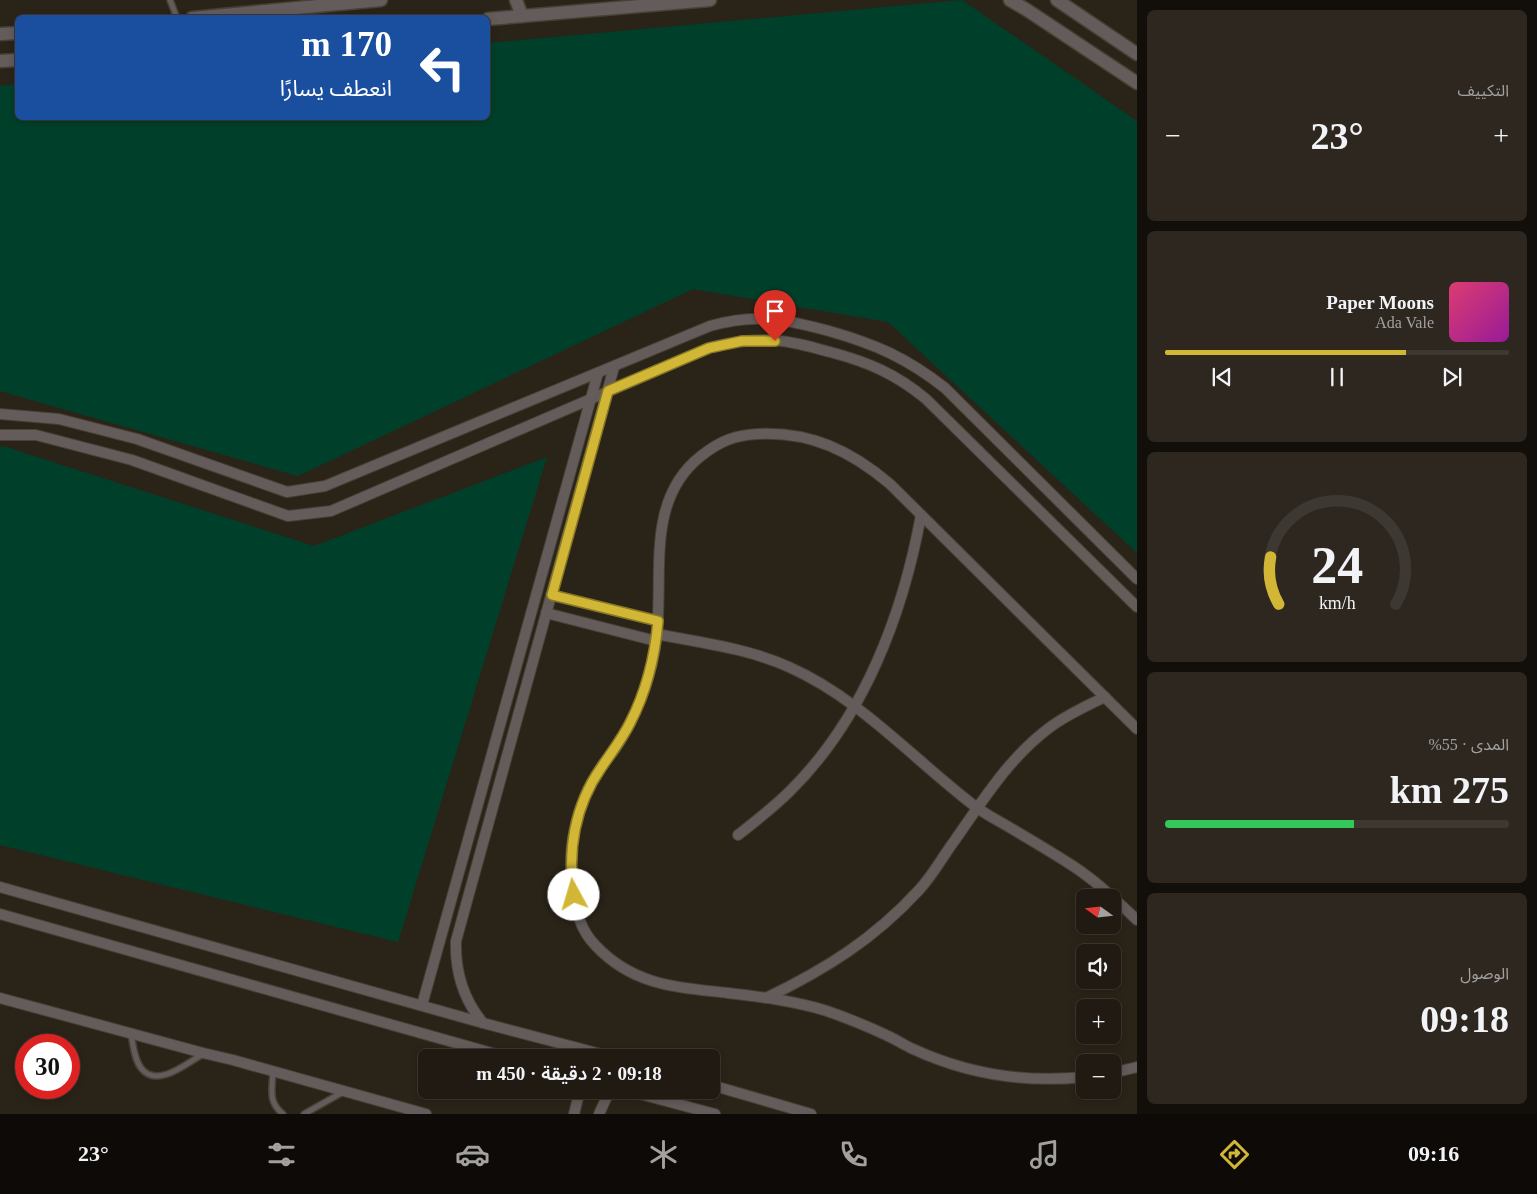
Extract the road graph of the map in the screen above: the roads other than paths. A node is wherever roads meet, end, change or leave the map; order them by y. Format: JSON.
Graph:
{"nodes":[{"id":1,"x":170,"y":0,"type":"edge"},
{"id":2,"x":381,"y":0,"type":"edge"},
{"id":3,"x":516,"y":0,"type":"edge"},
{"id":4,"x":710,"y":0,"type":"edge"},
{"id":5,"x":1010,"y":0,"type":"edge"},
{"id":6,"x":1057,"y":0,"type":"edge"},
{"id":7,"x":176,"y":15,"type":"edge"},
{"id":8,"x":224,"y":15,"type":"edge"},
{"id":9,"x":522,"y":16,"type":"junction"},
{"id":10,"x":490,"y":19,"type":"edge"},
{"id":11,"x":15,"y":33,"type":"edge"},
{"id":12,"x":0,"y":34,"type":"edge"},
{"id":13,"x":1137,"y":54,"type":"edge"},
{"id":14,"x":15,"y":60,"type":"edge"},
{"id":15,"x":0,"y":61,"type":"edge"},
{"id":16,"x":1137,"y":83,"type":"edge"},
{"id":17,"x":614,"y":367,"type":"junction"},
{"id":18,"x":598,"y":373,"type":"junction"},
{"id":19,"x":608,"y":391,"type":"junction"},
{"id":20,"x":590,"y":400,"type":"junction"},
{"id":21,"x":0,"y":414,"type":"edge"},
{"id":22,"x":0,"y":435,"type":"edge"},
{"id":23,"x":921,"y":515,"type":"junction"},
{"id":24,"x":1137,"y":578,"type":"edge"},
{"id":25,"x":552,"y":595,"type":"junction"},
{"id":26,"x":1137,"y":607,"type":"edge"},
{"id":27,"x":546,"y":613,"type":"junction"},
{"id":28,"x":658,"y":621,"type":"junction"},
{"id":29,"x":656,"y":638,"type":"junction"},
{"id":30,"x":1105,"y":697,"type":"junction"},
{"id":31,"x":854,"y":705,"type":"junction"},
{"id":32,"x":1137,"y":729,"type":"edge"},
{"id":33,"x":977,"y":808,"type":"junction"},
{"id":34,"x":738,"y":835,"type":"dead end"},
{"id":35,"x":0,"y":887,"type":"edge"},
{"id":36,"x":0,"y":914,"type":"edge"},
{"id":37,"x":1137,"y":920,"type":"edge"},
{"id":38,"x":0,"y":998,"type":"edge"},
{"id":39,"x":766,"y":998,"type":"junction"},
{"id":40,"x":422,"y":1005,"type":"junction"},
{"id":41,"x":483,"y":1023,"type":"junction"},
{"id":42,"x":131,"y":1034,"type":"junction"},
{"id":43,"x":477,"y":1049,"type":"edge"},
{"id":44,"x":574,"y":1049,"type":"edge"},
{"id":45,"x":203,"y":1053,"type":"junction"},
{"id":46,"x":1137,"y":1067,"type":"edge"},
{"id":47,"x":1121,"y":1071,"type":"edge"},
{"id":48,"x":273,"y":1072,"type":"junction"},
{"id":49,"x":1076,"y":1077,"type":"edge"},
{"id":50,"x":720,"y":1088,"type":"edge"},
{"id":51,"x":344,"y":1091,"type":"junction"},
{"id":52,"x":578,"y":1099,"type":"edge"},
{"id":53,"x":606,"y":1099,"type":"edge"},
{"id":54,"x":659,"y":1099,"type":"edge"},
{"id":55,"x":406,"y":1111,"type":"edge"},
{"id":56,"x":283,"y":1114,"type":"edge"},
{"id":57,"x":304,"y":1114,"type":"edge"},
{"id":58,"x":426,"y":1114,"type":"edge"},
{"id":59,"x":574,"y":1114,"type":"edge"},
{"id":60,"x":599,"y":1114,"type":"edge"},
{"id":61,"x":715,"y":1114,"type":"edge"},
{"id":62,"x":811,"y":1114,"type":"edge"}],
"edges":[{"from":1,"to":7,"type":"lane"},
{"from":2,"to":8,"type":"street"},
{"from":3,"to":9,"type":"street"},
{"from":4,"to":9,"type":"street"},
{"from":5,"to":16,"type":"street"},
{"from":6,"to":13,"type":"street"},
{"from":9,"to":10,"type":"street"},
{"from":11,"to":12,"type":"street"},
{"from":14,"to":15,"type":"street"},
{"from":17,"to":18,"type":"street"},
{"from":17,"to":19,"type":"street"},
{"from":17,"to":24,"type":"street"},
{"from":18,"to":20,"type":"street"},
{"from":18,"to":21,"type":"street"},
{"from":19,"to":20,"type":"street"},
{"from":19,"to":25,"type":"street"},
{"from":19,"to":26,"type":"street"},
{"from":20,"to":22,"type":"street"},
{"from":20,"to":40,"type":"street"},
{"from":23,"to":28,"type":"street"},
{"from":23,"to":30,"type":"street"},
{"from":23,"to":31,"type":"street"},
{"from":25,"to":27,"type":"street"},
{"from":25,"to":28,"type":"street"},
{"from":27,"to":29,"type":"street"},
{"from":27,"to":41,"type":"street"},
{"from":28,"to":29,"type":"street"},
{"from":29,"to":31,"type":"street"},
{"from":29,"to":39,"type":"street"},
{"from":30,"to":32,"type":"street"},
{"from":30,"to":33,"type":"street"},
{"from":31,"to":33,"type":"street"},
{"from":31,"to":34,"type":"street"},
{"from":33,"to":37,"type":"street"},
{"from":33,"to":39,"type":"street"},
{"from":35,"to":40,"type":"street"},
{"from":36,"to":43,"type":"street"},
{"from":38,"to":42,"type":"street"},
{"from":39,"to":49,"type":"street"},
{"from":40,"to":41,"type":"street"},
{"from":41,"to":44,"type":"street"},
{"from":42,"to":45,"type":"street"},
{"from":42,"to":45,"type":"lane"},
{"from":45,"to":48,"type":"street"},
{"from":46,"to":47,"type":"street"},
{"from":48,"to":51,"type":"street"},
{"from":48,"to":56,"type":"lane"},
{"from":50,"to":62,"type":"street"},
{"from":51,"to":55,"type":"street"},
{"from":51,"to":57,"type":"lane"},
{"from":52,"to":59,"type":"street"},
{"from":53,"to":60,"type":"street"},
{"from":54,"to":61,"type":"street"},
{"from":55,"to":58,"type":"street"}]}
